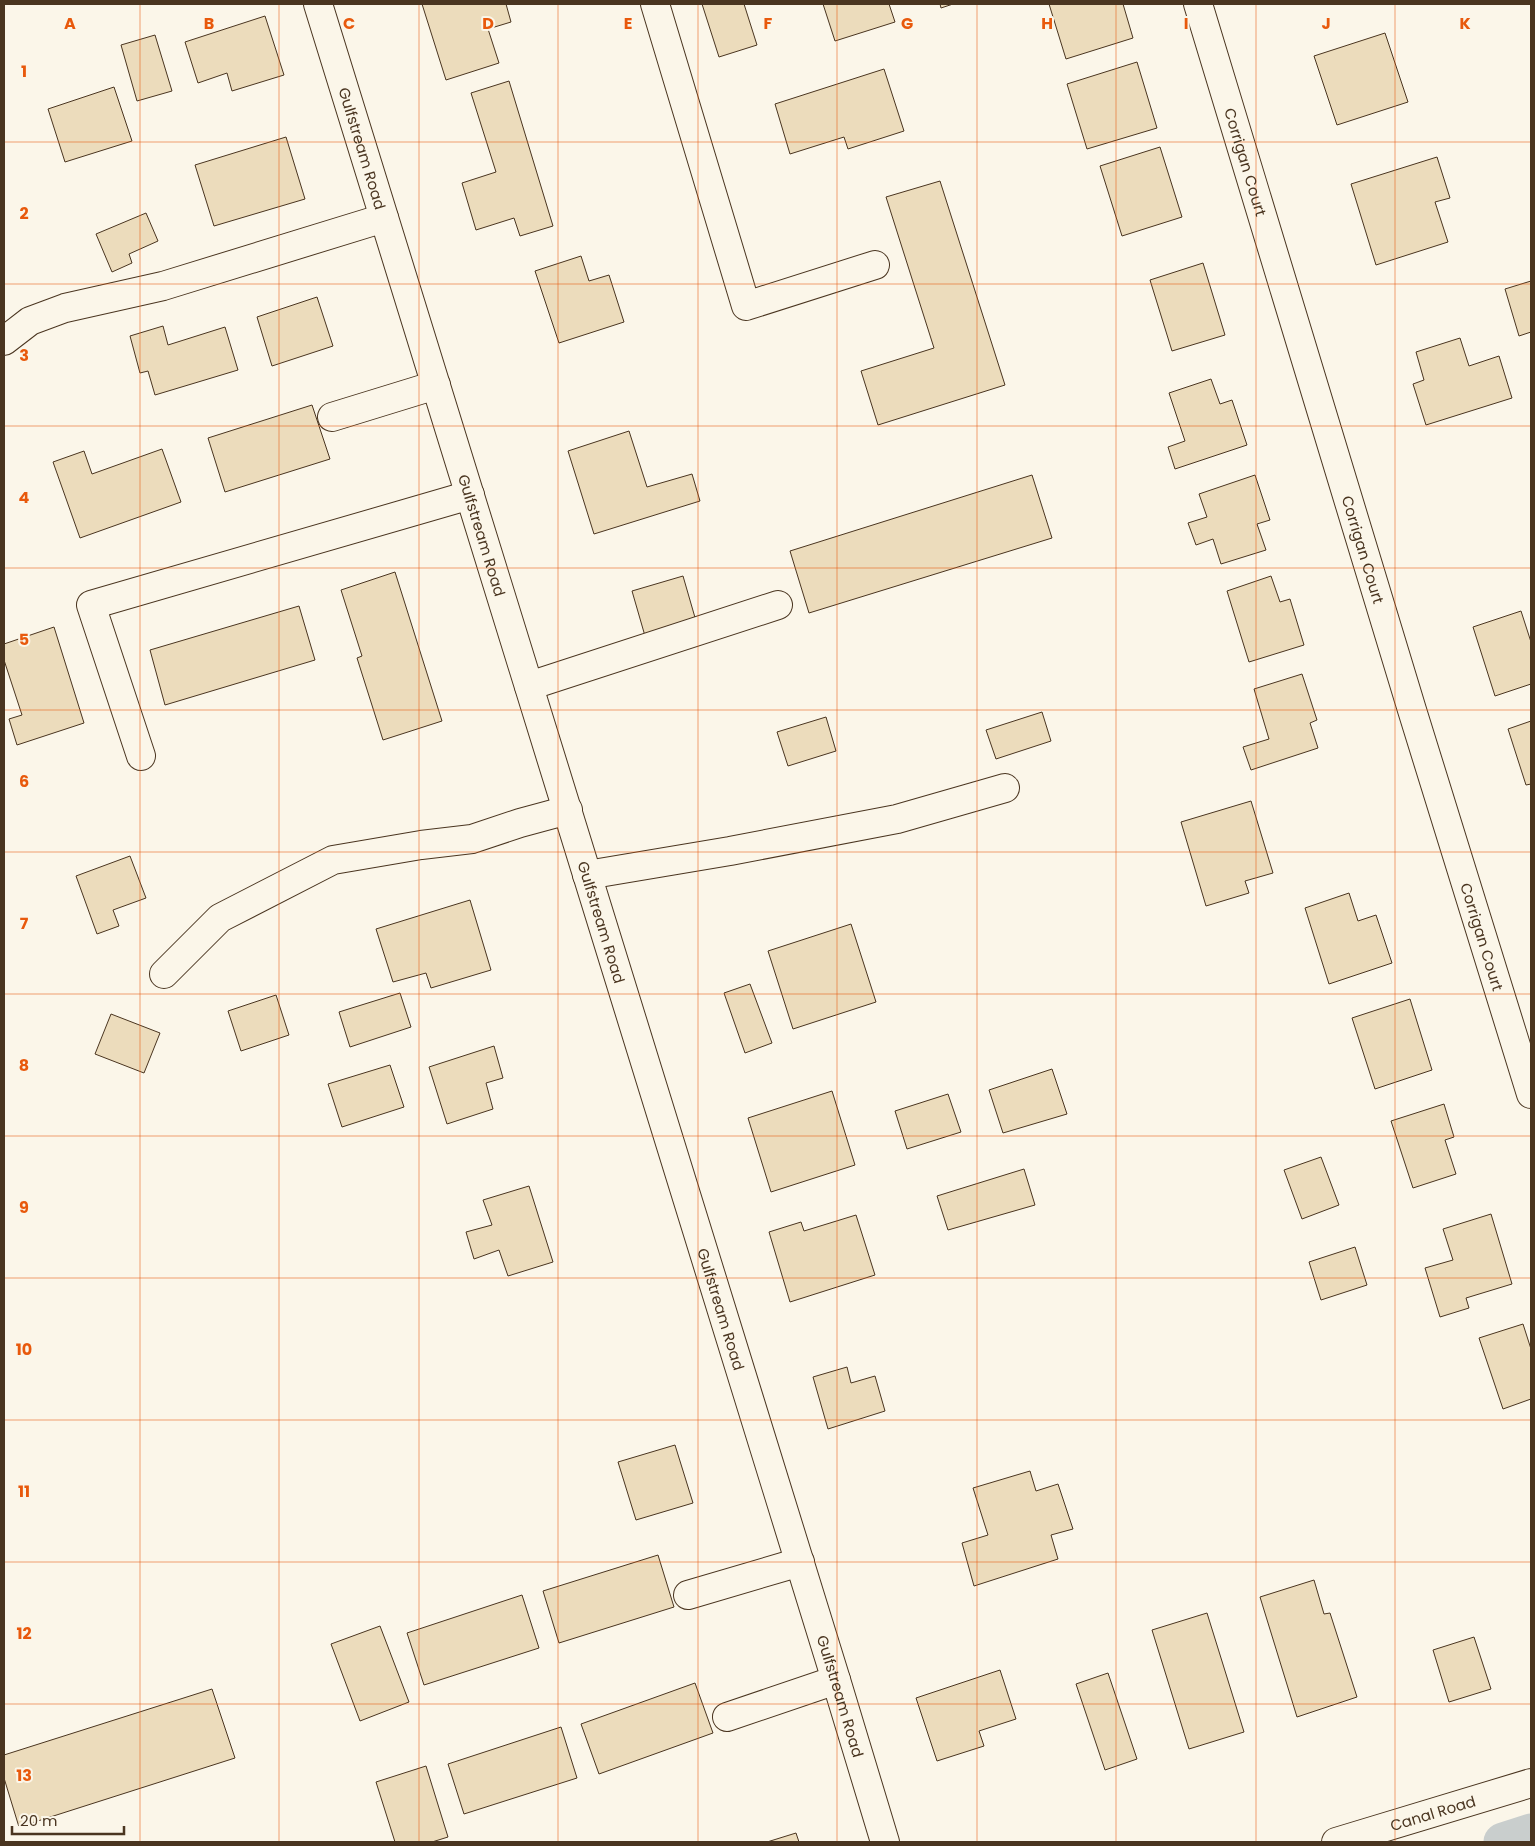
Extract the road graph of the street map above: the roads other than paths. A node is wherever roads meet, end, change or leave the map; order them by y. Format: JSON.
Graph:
{"nodes":[{"id":1,"x":318,"y":4,"type":"edge"},
{"id":2,"x":655,"y":4,"type":"edge"},
{"id":3,"x":1198,"y":4,"type":"edge"},
{"id":4,"x":384,"y":218,"type":"junction"},
{"id":5,"x":875,"y":265,"type":"dead end"},
{"id":6,"x":4,"y":341,"type":"edge"},
{"id":7,"x":436,"y":385,"type":"junction"},
{"id":8,"x":332,"y":417,"type":"dead end"},
{"id":9,"x":470,"y":495,"type":"junction"},
{"id":10,"x":778,"y":605,"type":"dead end"},
{"id":11,"x":529,"y":686,"type":"junction"},
{"id":12,"x":141,"y":756,"type":"dead end"},
{"id":13,"x":1005,"y":788,"type":"dead end"},
{"id":14,"x":568,"y":810,"type":"junction"},
{"id":15,"x":588,"y":875,"type":"junction"},
{"id":16,"x":164,"y":974,"type":"dead end"},
{"id":17,"x":1531,"y":1094,"type":"edge"},
{"id":18,"x":800,"y":1562,"type":"junction"},
{"id":19,"x":688,"y":1595,"type":"dead end"},
{"id":20,"x":836,"y":1680,"type":"junction"},
{"id":21,"x":727,"y":1717,"type":"dead end"},
{"id":22,"x":1531,"y":1782,"type":"edge"},
{"id":23,"x":885,"y":1842,"type":"edge"},
{"id":24,"x":1336,"y":1842,"type":"edge"}],
"edges":[{"from":1,"to":4,"type":"street","name":"Gulfstream Road"},
{"from":2,"to":5,"type":"street"},
{"from":3,"to":17,"type":"street","name":"Corrigan Court"},
{"from":4,"to":6,"type":"street"},
{"from":4,"to":7,"type":"street","name":"Gulfstream Road"},
{"from":7,"to":8,"type":"street"},
{"from":7,"to":9,"type":"street","name":"Gulfstream Road"},
{"from":9,"to":11,"type":"street","name":"Gulfstream Road"},
{"from":9,"to":12,"type":"street"},
{"from":10,"to":11,"type":"street"},
{"from":11,"to":14,"type":"street","name":"Gulfstream Road"},
{"from":13,"to":15,"type":"street"},
{"from":14,"to":15,"type":"street","name":"Gulfstream Road"},
{"from":14,"to":16,"type":"street"},
{"from":15,"to":18,"type":"street","name":"Gulfstream Road"},
{"from":18,"to":19,"type":"street"},
{"from":18,"to":20,"type":"street","name":"Gulfstream Road"},
{"from":20,"to":21,"type":"street"},
{"from":20,"to":23,"type":"street","name":"Gulfstream Road"},
{"from":22,"to":24,"type":"street","name":"Canal Road"}]}
